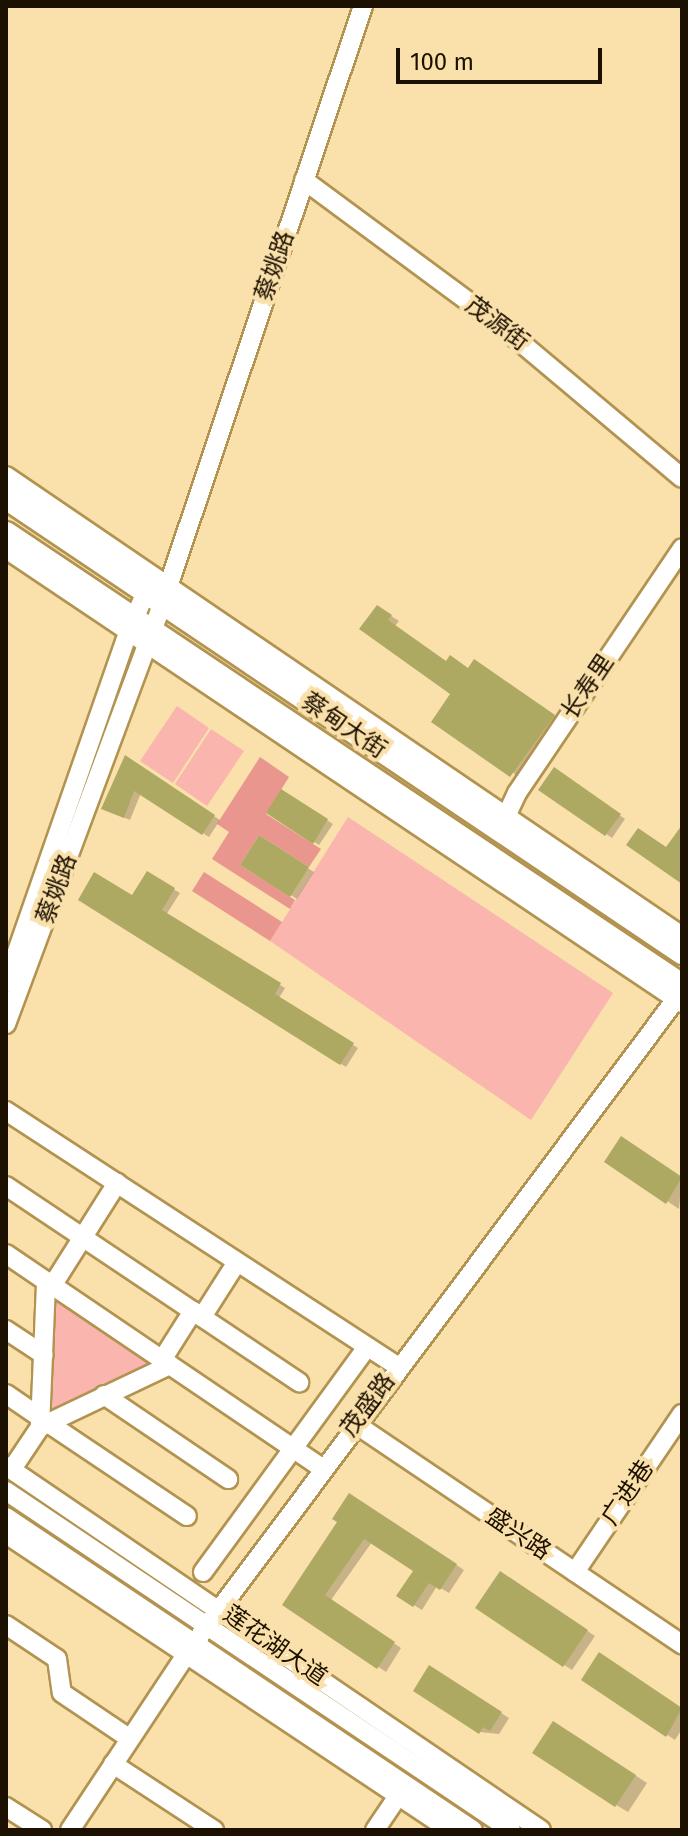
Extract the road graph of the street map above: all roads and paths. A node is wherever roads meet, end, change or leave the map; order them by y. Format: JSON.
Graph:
{"nodes":[{"id":1,"x":363,"y":6,"type":"edge"},
{"id":2,"x":304,"y":180,"type":"junction"},
{"id":3,"x":6,"y":476,"type":"edge"},
{"id":4,"x":682,"y":478,"type":"edge"},
{"id":5,"x":6,"y":498,"type":"edge"},
{"id":6,"x":6,"y":533,"type":"edge"},
{"id":7,"x":682,"y":548,"type":"edge"},
{"id":8,"x":6,"y":549,"type":"edge"},
{"id":9,"x":157,"y":590,"type":"junction"},
{"id":10,"x":139,"y":632,"type":"junction"},
{"id":11,"x":504,"y":823,"type":"junction"},
{"id":12,"x":682,"y":936,"type":"edge"},
{"id":13,"x":682,"y":953,"type":"edge"},
{"id":14,"x":6,"y":983,"type":"edge"},
{"id":15,"x":681,"y":994,"type":"edge"},
{"id":16,"x":8,"y":1014,"type":"edge"},
{"id":17,"x":6,"y":1111,"type":"edge"},
{"id":18,"x":117,"y":1183,"type":"junction"},
{"id":19,"x":6,"y":1186,"type":"edge"},
{"id":20,"x":83,"y":1237,"type":"junction"},
{"id":21,"x":6,"y":1254,"type":"edge"},
{"id":22,"x":237,"y":1262,"type":"junction"},
{"id":23,"x":49,"y":1284,"type":"junction"},
{"id":24,"x":197,"y":1314,"type":"junction"},
{"id":25,"x":6,"y":1330,"type":"edge"},
{"id":26,"x":367,"y":1347,"type":"junction"},
{"id":27,"x":44,"y":1355,"type":"junction"},
{"id":28,"x":166,"y":1362,"type":"junction"},
{"id":29,"x":397,"y":1366,"type":"junction"},
{"id":30,"x":299,"y":1382,"type":"dead end"},
{"id":31,"x":6,"y":1394,"type":"edge"},
{"id":32,"x":104,"y":1395,"type":"junction"},
{"id":33,"x":682,"y":1414,"type":"edge"},
{"id":34,"x":43,"y":1422,"type":"junction"},
{"id":35,"x":354,"y":1423,"type":"junction"},
{"id":36,"x":293,"y":1448,"type":"junction"},
{"id":37,"x":9,"y":1468,"type":"edge"},
{"id":38,"x":322,"y":1468,"type":"junction"},
{"id":39,"x":228,"y":1479,"type":"dead end"},
{"id":40,"x":6,"y":1491,"type":"edge"},
{"id":41,"x":187,"y":1516,"type":"dead end"},
{"id":42,"x":6,"y":1517,"type":"edge"},
{"id":43,"x":6,"y":1534,"type":"edge"},
{"id":44,"x":203,"y":1572,"type":"dead end"},
{"id":45,"x":575,"y":1572,"type":"junction"},
{"id":46,"x":219,"y":1608,"type":"junction"},
{"id":47,"x":208,"y":1624,"type":"junction"},
{"id":48,"x":6,"y":1625,"type":"edge"},
{"id":49,"x":682,"y":1644,"type":"edge"},
{"id":50,"x":190,"y":1648,"type":"junction"},
{"id":51,"x":129,"y":1738,"type":"junction"},
{"id":52,"x":113,"y":1764,"type":"junction"},
{"id":53,"x":398,"y":1796,"type":"junction"},
{"id":54,"x":6,"y":1807,"type":"edge"},
{"id":55,"x":42,"y":1830,"type":"edge"},
{"id":56,"x":70,"y":1830,"type":"edge"},
{"id":57,"x":214,"y":1830,"type":"edge"},
{"id":58,"x":375,"y":1830,"type":"edge"},
{"id":59,"x":450,"y":1830,"type":"edge"},
{"id":60,"x":473,"y":1830,"type":"edge"},
{"id":61,"x":511,"y":1830,"type":"edge"},
{"id":62,"x":541,"y":1830,"type":"edge"}],
"edges":[{"from":1,"to":2,"type":"street","name":"蔡姚路"},
{"from":2,"to":4,"type":"street","name":"茂源街"},
{"from":2,"to":9,"type":"street","name":"蔡姚路"},
{"from":3,"to":9,"type":"street"},
{"from":5,"to":9,"type":"main road","name":"蔡甸大街"},
{"from":6,"to":10,"type":"main road","name":"蔡甸大街"},
{"from":7,"to":11,"type":"street","name":"长寿里"},
{"from":8,"to":10,"type":"street"},
{"from":9,"to":10,"type":"street","name":"蔡姚路"},
{"from":9,"to":11,"type":"main road","name":"蔡甸大街"},
{"from":10,"to":14,"type":"street","name":"蔡姚路"},
{"from":10,"to":15,"type":"main road","name":"蔡甸大街"},
{"from":10,"to":16,"type":"street","name":"蔡姚路"},
{"from":11,"to":12,"type":"street"},
{"from":11,"to":13,"type":"main road","name":"蔡甸大街"},
{"from":15,"to":29,"type":"street","name":"茂盛路"},
{"from":17,"to":18,"type":"street"},
{"from":18,"to":20,"type":"street"},
{"from":18,"to":22,"type":"street"},
{"from":19,"to":20,"type":"street"},
{"from":20,"to":23,"type":"street"},
{"from":20,"to":24,"type":"street"},
{"from":21,"to":23,"type":"street"},
{"from":22,"to":24,"type":"street"},
{"from":22,"to":26,"type":"street"},
{"from":23,"to":27,"type":"street"},
{"from":23,"to":28,"type":"street"},
{"from":24,"to":28,"type":"street"},
{"from":24,"to":30,"type":"street"},
{"from":25,"to":27,"type":"street"},
{"from":26,"to":29,"type":"street"},
{"from":26,"to":36,"type":"street"},
{"from":27,"to":34,"type":"street"},
{"from":28,"to":32,"type":"street"},
{"from":28,"to":36,"type":"street"},
{"from":29,"to":35,"type":"street","name":"茂盛路"},
{"from":31,"to":34,"type":"street"},
{"from":32,"to":34,"type":"street"},
{"from":32,"to":39,"type":"street"},
{"from":33,"to":45,"type":"street","name":"广进巷"},
{"from":34,"to":37,"type":"street"},
{"from":34,"to":41,"type":"street"},
{"from":35,"to":38,"type":"street","name":"茂盛路"},
{"from":35,"to":45,"type":"street","name":"盛兴路"},
{"from":36,"to":38,"type":"street"},
{"from":36,"to":44,"type":"street"},
{"from":37,"to":46,"type":"street","name":"莲花湖大道"},
{"from":38,"to":46,"type":"street","name":"茂盛路"},
{"from":40,"to":47,"type":"street","name":"莲花湖大道"},
{"from":42,"to":50,"type":"street","name":"莲花湖大道"},
{"from":43,"to":50,"type":"street","name":"莲花湖大道"},
{"from":45,"to":49,"type":"street","name":"盛兴路"},
{"from":46,"to":47,"type":"street","name":"茂盛路"},
{"from":46,"to":62,"type":"street","name":"莲花湖大道"},
{"from":47,"to":50,"type":"street","name":"茂盛路"},
{"from":47,"to":61,"type":"street","name":"莲花湖大道"},
{"from":48,"to":51,"type":"street"},
{"from":50,"to":51,"type":"street","name":"茂盛路"},
{"from":50,"to":53,"type":"street","name":"莲花湖大道"},
{"from":50,"to":60,"type":"street","name":"莲花湖大道"},
{"from":51,"to":52,"type":"street","name":"茂盛路"},
{"from":52,"to":56,"type":"street","name":"茂盛路"},
{"from":52,"to":57,"type":"street"},
{"from":53,"to":58,"type":"street"},
{"from":53,"to":59,"type":"street","name":"莲花湖大道"},
{"from":54,"to":55,"type":"street"}]}
